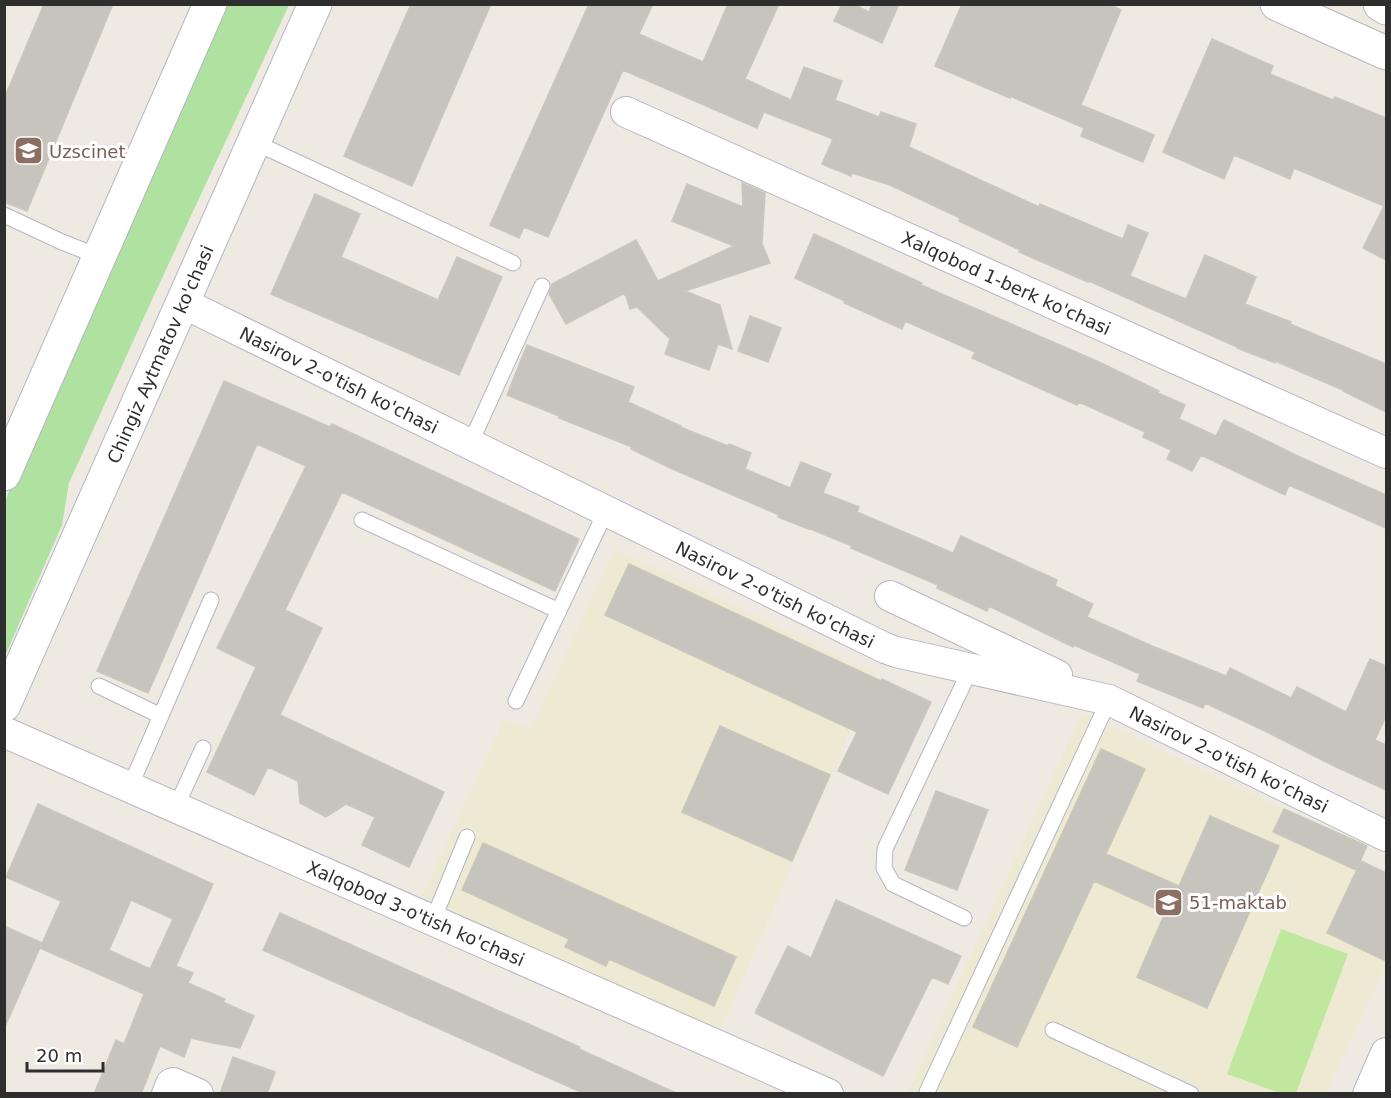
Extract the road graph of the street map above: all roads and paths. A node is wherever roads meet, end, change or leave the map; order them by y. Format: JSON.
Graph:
{"nodes":[{"id":1,"x":210,"y":4,"type":"edge"},
{"id":2,"x":315,"y":4,"type":"edge"},
{"id":3,"x":1277,"y":4,"type":"edge"},
{"id":4,"x":1380,"y":4,"type":"edge"},
{"id":5,"x":1386,"y":8,"type":"edge"},
{"id":6,"x":1386,"y":53,"type":"edge"},
{"id":7,"x":626,"y":112,"type":"dead end"},
{"id":8,"x":254,"y":141,"type":"junction"},
{"id":9,"x":4,"y":215,"type":"edge"},
{"id":10,"x":100,"y":257,"type":"junction"},
{"id":11,"x":513,"y":263,"type":"dead end"},
{"id":12,"x":542,"y":286,"type":"dead end"},
{"id":13,"x":183,"y":303,"type":"junction"},
{"id":14,"x":470,"y":444,"type":"junction"},
{"id":15,"x":1386,"y":453,"type":"edge"},
{"id":16,"x":4,"y":474,"type":"edge"},
{"id":17,"x":606,"y":511,"type":"junction"},
{"id":18,"x":362,"y":520,"type":"dead end"},
{"id":19,"x":890,"y":596,"type":"dead end"},
{"id":20,"x":211,"y":600,"type":"dead end"},
{"id":21,"x":559,"y":611,"type":"junction"},
{"id":22,"x":970,"y":668,"type":"junction"},
{"id":23,"x":99,"y":686,"type":"dead end"},
{"id":24,"x":1109,"y":700,"type":"junction"},
{"id":25,"x":516,"y":701,"type":"dead end"},
{"id":26,"x":4,"y":705,"type":"edge"},
{"id":27,"x":161,"y":716,"type":"junction"},
{"id":28,"x":4,"y":732,"type":"edge"},
{"id":29,"x":203,"y":748,"type":"dead end"},
{"id":30,"x":130,"y":787,"type":"junction"},
{"id":31,"x":176,"y":807,"type":"junction"},
{"id":32,"x":1386,"y":836,"type":"edge"},
{"id":33,"x":467,"y":837,"type":"dead end"},
{"id":34,"x":964,"y":918,"type":"dead end"},
{"id":35,"x":433,"y":920,"type":"junction"},
{"id":36,"x":1053,"y":1030,"type":"dead end"},
{"id":37,"x":1386,"y":1055,"type":"edge"},
{"id":38,"x":927,"y":1092,"type":"dead end"},
{"id":39,"x":167,"y":1094,"type":"edge"},
{"id":40,"x":198,"y":1094,"type":"edge"},
{"id":41,"x":828,"y":1094,"type":"edge"},
{"id":42,"x":1191,"y":1094,"type":"edge"},
{"id":43,"x":1368,"y":1094,"type":"edge"}],
"edges":[{"from":1,"to":10,"type":"main road"},
{"from":2,"to":8,"type":"main road","name":"Chingiz Aytmatov ko'chasi"},
{"from":3,"to":6,"type":"main road"},
{"from":4,"to":5,"type":"main road"},
{"from":7,"to":15,"type":"street","name":"Xalqobod 1-berk ko'chasi"},
{"from":8,"to":11,"type":"lane"},
{"from":8,"to":13,"type":"main road","name":"Chingiz Aytmatov ko'chasi"},
{"from":9,"to":10,"type":"lane"},
{"from":10,"to":16,"type":"main road"},
{"from":12,"to":14,"type":"lane"},
{"from":13,"to":14,"type":"street","name":"Nasirov 2-o'tish ko'chasi"},
{"from":13,"to":26,"type":"main road","name":"Chingiz Aytmatov ko'chasi"},
{"from":14,"to":17,"type":"street","name":"Nasirov 2-o'tish ko'chasi"},
{"from":17,"to":21,"type":"lane"},
{"from":17,"to":22,"type":"street","name":"Nasirov 2-o'tish ko'chasi"},
{"from":18,"to":21,"type":"lane"},
{"from":19,"to":24,"type":"street"},
{"from":20,"to":27,"type":"lane"},
{"from":21,"to":25,"type":"lane"},
{"from":22,"to":24,"type":"street","name":"Nasirov 2-o'tish ko'chasi"},
{"from":22,"to":34,"type":"lane"},
{"from":23,"to":27,"type":"lane"},
{"from":24,"to":32,"type":"street","name":"Nasirov 2-o'tish ko'chasi"},
{"from":24,"to":38,"type":"lane"},
{"from":27,"to":30,"type":"lane"},
{"from":28,"to":30,"type":"street","name":"Xalqobod 3-o'tish ko'chasi"},
{"from":29,"to":31,"type":"lane"},
{"from":30,"to":31,"type":"street","name":"Xalqobod 3-o'tish ko'chasi"},
{"from":31,"to":35,"type":"street","name":"Xalqobod 3-o'tish ko'chasi"},
{"from":33,"to":35,"type":"lane"},
{"from":35,"to":41,"type":"street","name":"Xalqobod 3-o'tish ko'chasi"},
{"from":36,"to":42,"type":"lane"},
{"from":37,"to":43,"type":"street"},
{"from":39,"to":40,"type":"street"}]}
